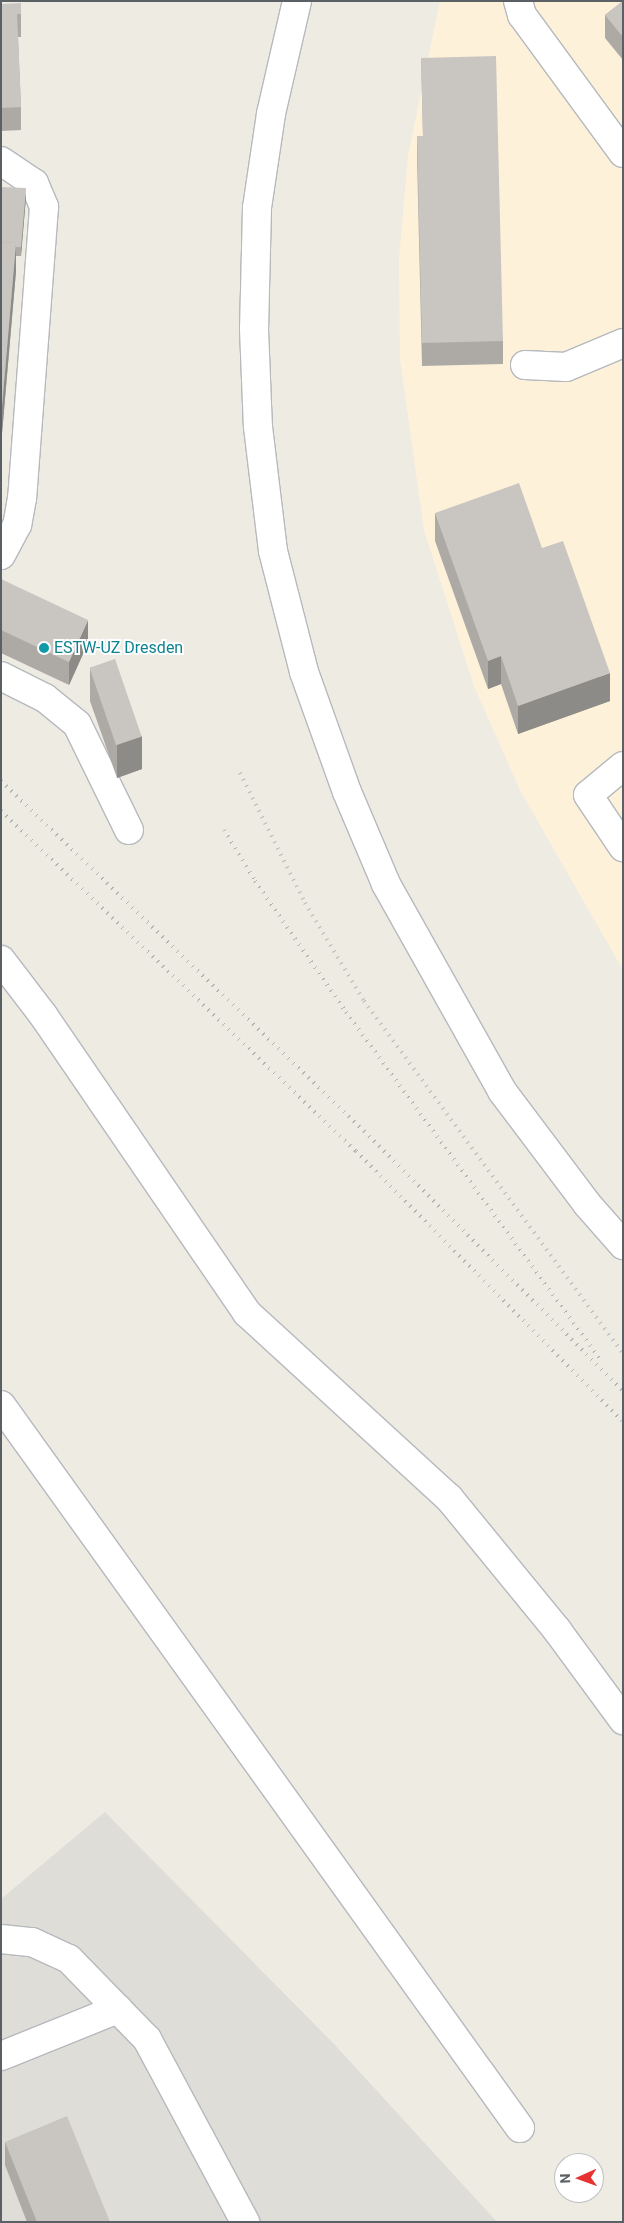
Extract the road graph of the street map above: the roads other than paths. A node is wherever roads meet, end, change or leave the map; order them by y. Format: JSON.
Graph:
{"nodes":[{"id":1,"x":297,"y":1,"type":"edge"},
{"id":2,"x":518,"y":1,"type":"edge"},
{"id":3,"x":623,"y":153,"type":"edge"},
{"id":4,"x":1,"y":162,"type":"edge"},
{"id":5,"x":623,"y":343,"type":"edge"},
{"id":6,"x":526,"y":365,"type":"dead end"},
{"id":7,"x":1,"y":555,"type":"edge"},
{"id":8,"x":1,"y":676,"type":"edge"},
{"id":9,"x":623,"y":766,"type":"edge"},
{"id":10,"x":130,"y":830,"type":"dead end"},
{"id":11,"x":623,"y":848,"type":"edge"},
{"id":12,"x":1,"y":960,"type":"edge"},
{"id":13,"x":623,"y":1245,"type":"edge"},
{"id":14,"x":1,"y":1405,"type":"edge"},
{"id":15,"x":623,"y":1720,"type":"edge"},
{"id":16,"x":1,"y":1939,"type":"edge"},
{"id":17,"x":118,"y":2009,"type":"junction"},
{"id":18,"x":1,"y":2056,"type":"edge"},
{"id":19,"x":520,"y":2128,"type":"dead end"},
{"id":20,"x":245,"y":2222,"type":"edge"}],
"edges":[{"from":1,"to":13,"type":"street"},
{"from":2,"to":3,"type":"street"},
{"from":4,"to":7,"type":"street"},
{"from":5,"to":6,"type":"street"},
{"from":8,"to":10,"type":"street"},
{"from":9,"to":11,"type":"street"},
{"from":12,"to":15,"type":"street"},
{"from":14,"to":19,"type":"street"},
{"from":16,"to":17,"type":"street"},
{"from":17,"to":18,"type":"street"},
{"from":17,"to":20,"type":"street"}]}
